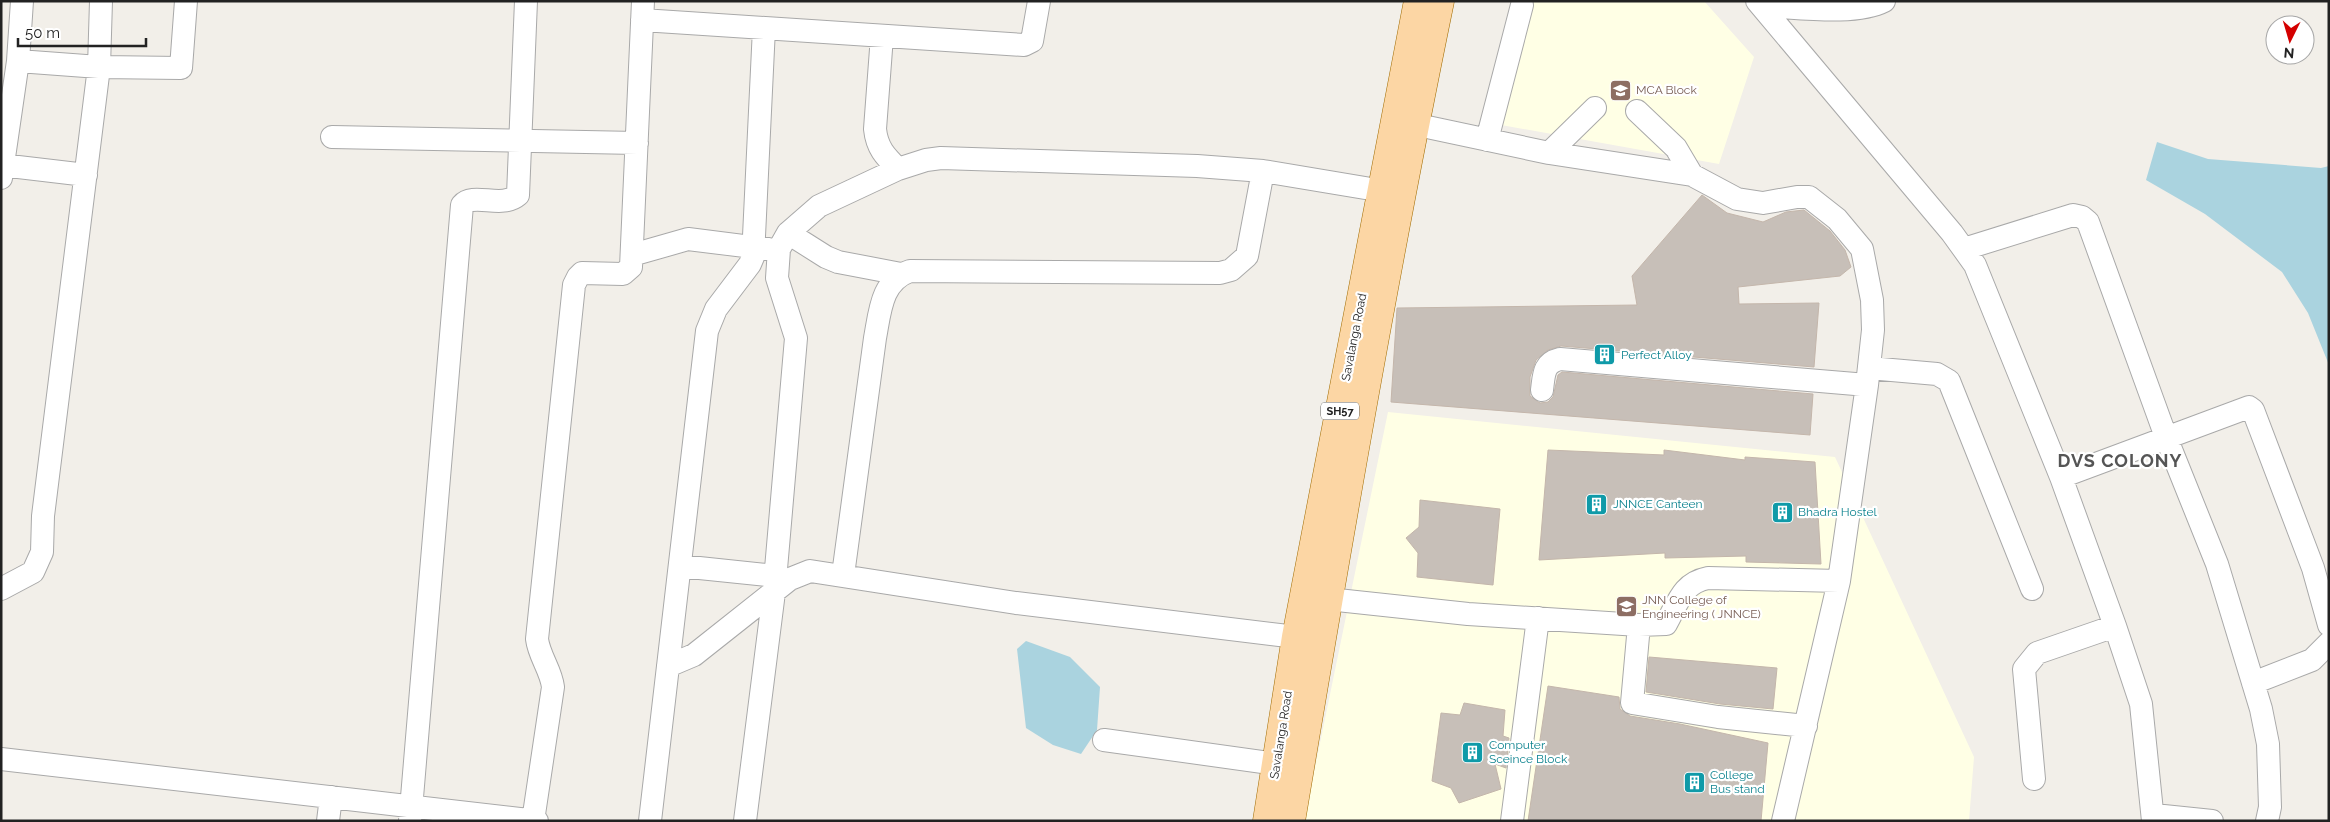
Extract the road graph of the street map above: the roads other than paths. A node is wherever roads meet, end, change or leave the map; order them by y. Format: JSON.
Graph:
{"nodes":[{"id":1,"x":22,"y":1,"type":"edge"},
{"id":2,"x":101,"y":1,"type":"edge"},
{"id":3,"x":186,"y":1,"type":"edge"},
{"id":4,"x":526,"y":1,"type":"edge"},
{"id":5,"x":1039,"y":1,"type":"edge"},
{"id":6,"x":1418,"y":1,"type":"edge"},
{"id":7,"x":1440,"y":1,"type":"edge"},
{"id":8,"x":1884,"y":1,"type":"edge"},
{"id":9,"x":1759,"y":4,"type":"edge"},
{"id":10,"x":1522,"y":5,"type":"dead end"},
{"id":11,"x":643,"y":11,"type":"edge"},
{"id":12,"x":764,"y":28,"type":"junction"},
{"id":13,"x":882,"y":36,"type":"junction"},
{"id":14,"x":18,"y":61,"type":"junction"},
{"id":15,"x":100,"y":67,"type":"junction"},
{"id":16,"x":1595,"y":108,"type":"dead end"},
{"id":17,"x":1637,"y":111,"type":"dead end"},
{"id":18,"x":1405,"y":123,"type":"junction"},
{"id":19,"x":332,"y":136,"type":"dead end"},
{"id":20,"x":1487,"y":140,"type":"junction"},
{"id":21,"x":520,"y":141,"type":"junction"},
{"id":22,"x":637,"y":143,"type":"junction"},
{"id":23,"x":1549,"y":153,"type":"junction"},
{"id":24,"x":2,"y":169,"type":"edge"},
{"id":25,"x":898,"y":169,"type":"junction"},
{"id":26,"x":1263,"y":171,"type":"junction"},
{"id":27,"x":86,"y":175,"type":"junction"},
{"id":28,"x":1692,"y":175,"type":"junction"},
{"id":29,"x":1383,"y":191,"type":"junction"},
{"id":30,"x":783,"y":241,"type":"junction"},
{"id":31,"x":754,"y":248,"type":"junction"},
{"id":32,"x":1964,"y":249,"type":"junction"},
{"id":33,"x":632,"y":254,"type":"junction"},
{"id":34,"x":901,"y":274,"type":"junction"},
{"id":35,"x":1868,"y":376,"type":"junction"},
{"id":36,"x":1542,"y":390,"type":"dead end"},
{"id":37,"x":2166,"y":437,"type":"junction"},
{"id":38,"x":2061,"y":476,"type":"junction"},
{"id":39,"x":680,"y":566,"type":"junction"},
{"id":40,"x":843,"y":575,"type":"junction"},
{"id":41,"x":1839,"y":581,"type":"junction"},
{"id":42,"x":775,"y":584,"type":"junction"},
{"id":43,"x":1,"y":589,"type":"edge"},
{"id":44,"x":2032,"y":589,"type":"dead end"},
{"id":45,"x":1328,"y":599,"type":"junction"},
{"id":46,"x":1538,"y":618,"type":"junction"},
{"id":47,"x":1639,"y":625,"type":"junction"},
{"id":48,"x":2329,"y":625,"type":"edge"},
{"id":49,"x":2114,"y":626,"type":"junction"},
{"id":50,"x":1296,"y":636,"type":"junction"},
{"id":51,"x":2329,"y":643,"type":"edge"},
{"id":52,"x":668,"y":666,"type":"junction"},
{"id":53,"x":2253,"y":683,"type":"junction"},
{"id":54,"x":1806,"y":726,"type":"junction"},
{"id":55,"x":1104,"y":740,"type":"dead end"},
{"id":56,"x":1,"y":759,"type":"edge"},
{"id":57,"x":1277,"y":764,"type":"junction"},
{"id":58,"x":2034,"y":779,"type":"dead end"},
{"id":59,"x":331,"y":797,"type":"junction"},
{"id":60,"x":411,"y":813,"type":"edge"},
{"id":61,"x":2154,"y":818,"type":"edge"},
{"id":62,"x":1277,"y":820,"type":"edge"},
{"id":63,"x":328,"y":821,"type":"edge"},
{"id":64,"x":533,"y":821,"type":"edge"},
{"id":65,"x":537,"y":821,"type":"edge"},
{"id":66,"x":650,"y":821,"type":"edge"},
{"id":67,"x":745,"y":821,"type":"edge"},
{"id":68,"x":1512,"y":821,"type":"edge"},
{"id":69,"x":1783,"y":821,"type":"edge"},
{"id":70,"x":2212,"y":821,"type":"edge"},
{"id":71,"x":2267,"y":821,"type":"edge"}],
"edges":[{"from":1,"to":14,"type":"street"},
{"from":2,"to":15,"type":"street"},
{"from":3,"to":15,"type":"street"},
{"from":4,"to":21,"type":"street"},
{"from":5,"to":13,"type":"street"},
{"from":6,"to":18,"type":"main road","name":"Savalanga Road","number":"SH57"},
{"from":7,"to":18,"type":"main road","name":"Savalanga Road","number":"SH57"},
{"from":8,"to":9,"type":"street"},
{"from":9,"to":32,"type":"street"},
{"from":10,"to":20,"type":"street"},
{"from":11,"to":12,"type":"street"},
{"from":11,"to":22,"type":"street"},
{"from":12,"to":13,"type":"street"},
{"from":12,"to":31,"type":"street"},
{"from":13,"to":25,"type":"street"},
{"from":14,"to":15,"type":"street"},
{"from":14,"to":24,"type":"street"},
{"from":15,"to":27,"type":"street"},
{"from":16,"to":23,"type":"street"},
{"from":17,"to":28,"type":"street"},
{"from":18,"to":20,"type":"street"},
{"from":18,"to":29,"type":"main road","name":"Savalanga Road","number":"SH57"},
{"from":18,"to":45,"type":"main road","name":"Savalanga Road","number":"SH57"},
{"from":19,"to":21,"type":"street"},
{"from":20,"to":23,"type":"street"},
{"from":21,"to":22,"type":"street"},
{"from":21,"to":60,"type":"street"},
{"from":22,"to":33,"type":"street"},
{"from":23,"to":28,"type":"street"},
{"from":24,"to":27,"type":"street"},
{"from":25,"to":26,"type":"street"},
{"from":25,"to":30,"type":"street"},
{"from":26,"to":29,"type":"street"},
{"from":26,"to":34,"type":"street"},
{"from":27,"to":43,"type":"street"},
{"from":28,"to":35,"type":"street"},
{"from":29,"to":50,"type":"main road","name":"Savalanga Road","number":"SH57"},
{"from":30,"to":31,"type":"street"},
{"from":30,"to":34,"type":"street"},
{"from":30,"to":42,"type":"street"},
{"from":31,"to":33,"type":"street"},
{"from":31,"to":39,"type":"street"},
{"from":32,"to":37,"type":"street"},
{"from":32,"to":38,"type":"street"},
{"from":33,"to":64,"type":"street"},
{"from":34,"to":40,"type":"street"},
{"from":35,"to":36,"type":"street"},
{"from":35,"to":41,"type":"street"},
{"from":35,"to":44,"type":"street"},
{"from":37,"to":38,"type":"street"},
{"from":37,"to":48,"type":"street"},
{"from":37,"to":53,"type":"street"},
{"from":38,"to":49,"type":"street"},
{"from":39,"to":42,"type":"street"},
{"from":39,"to":52,"type":"street"},
{"from":40,"to":42,"type":"street"},
{"from":40,"to":50,"type":"street"},
{"from":41,"to":47,"type":"street"},
{"from":41,"to":54,"type":"street"},
{"from":42,"to":52,"type":"street"},
{"from":42,"to":67,"type":"street"},
{"from":45,"to":46,"type":"street"},
{"from":45,"to":62,"type":"main road","name":"Savalanga Road","number":"SH57"},
{"from":46,"to":47,"type":"street"},
{"from":46,"to":68,"type":"street"},
{"from":47,"to":54,"type":"street"},
{"from":49,"to":58,"type":"street"},
{"from":49,"to":61,"type":"street"},
{"from":50,"to":57,"type":"main road","name":"Savalanga Road","number":"SH57"},
{"from":51,"to":53,"type":"street"},
{"from":52,"to":66,"type":"street"},
{"from":53,"to":71,"type":"street"},
{"from":54,"to":69,"type":"street"},
{"from":55,"to":57,"type":"street"},
{"from":56,"to":59,"type":"street"},
{"from":57,"to":62,"type":"main road","name":"Savalanga Road","number":"SH57"},
{"from":59,"to":60,"type":"street"},
{"from":59,"to":63,"type":"street"},
{"from":60,"to":64,"type":"street"},
{"from":61,"to":70,"type":"street"},
{"from":64,"to":65,"type":"street"}]}
